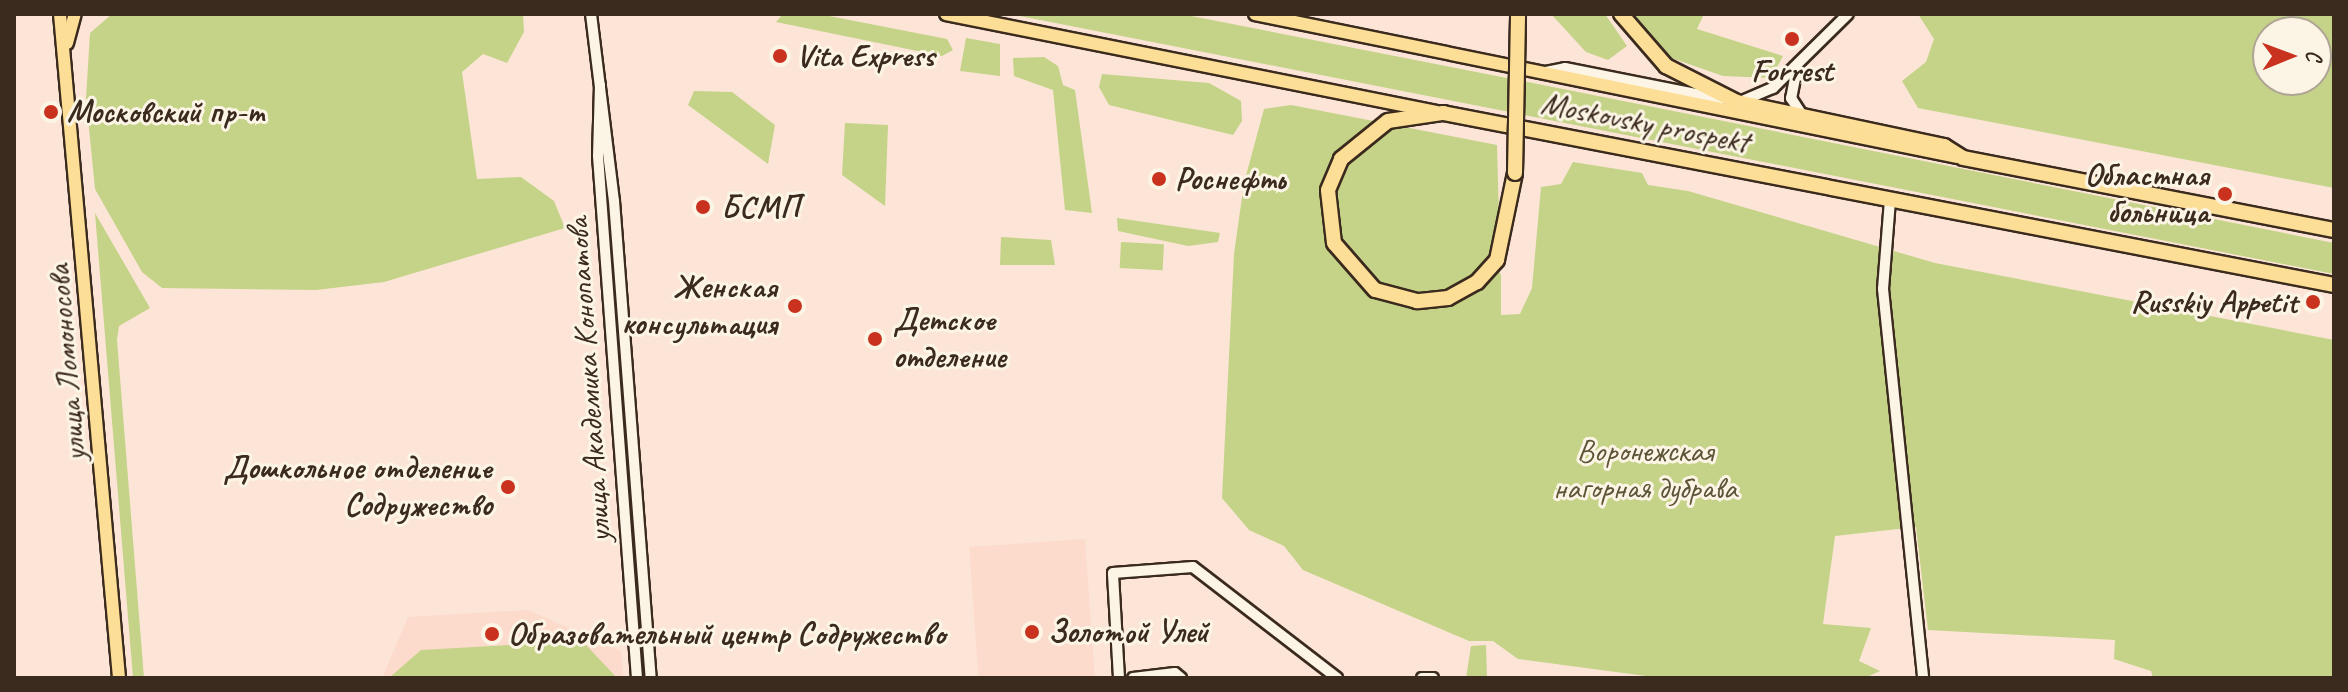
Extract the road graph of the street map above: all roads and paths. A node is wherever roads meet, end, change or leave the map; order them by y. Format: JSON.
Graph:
{"nodes":[{"id":1,"x":60,"y":14,"type":"edge"},
{"id":2,"x":75,"y":14,"type":"edge"},
{"id":3,"x":591,"y":14,"type":"edge"},
{"id":4,"x":946,"y":14,"type":"edge"},
{"id":5,"x":1255,"y":14,"type":"edge"},
{"id":6,"x":1518,"y":14,"type":"edge"},
{"id":7,"x":1621,"y":14,"type":"edge"},
{"id":8,"x":1848,"y":14,"type":"edge"},
{"id":9,"x":67,"y":43,"type":"junction"},
{"id":10,"x":1797,"y":68,"type":"junction"},
{"id":11,"x":1540,"y":73,"type":"junction"},
{"id":12,"x":601,"y":79,"type":"junction"},
{"id":13,"x":1737,"y":102,"type":"junction"},
{"id":14,"x":1443,"y":113,"type":"junction"},
{"id":15,"x":1804,"y":116,"type":"junction"},
{"id":16,"x":1963,"y":158,"type":"junction"},
{"id":17,"x":1890,"y":200,"type":"junction"},
{"id":18,"x":2334,"y":230,"type":"edge"},
{"id":19,"x":2334,"y":285,"type":"edge"},
{"id":20,"x":119,"y":678,"type":"edge"},
{"id":21,"x":637,"y":678,"type":"edge"},
{"id":22,"x":651,"y":678,"type":"edge"},
{"id":23,"x":1119,"y":678,"type":"edge"},
{"id":24,"x":1133,"y":678,"type":"edge"},
{"id":25,"x":1181,"y":678,"type":"edge"},
{"id":26,"x":1337,"y":678,"type":"edge"},
{"id":27,"x":1923,"y":678,"type":"edge"}],
"edges":[{"from":1,"to":9,"type":"main road","name":"улица Ломоносова"},
{"from":2,"to":9,"type":"main road","name":"улица Ломоносова"},
{"from":3,"to":12,"type":"street","name":"улица Академика Конопатова"},
{"from":4,"to":14,"type":"main road","name":"Moskovsky prospekt"},
{"from":5,"to":11,"type":"main road","name":"Moskovsky prospekt"},
{"from":6,"to":14,"type":"highway","bridge":true},
{"from":7,"to":13,"type":"highway"},
{"from":8,"to":10,"type":"street"},
{"from":9,"to":20,"type":"main road","name":"улица Ломоносова"},
{"from":10,"to":13,"type":"street"},
{"from":10,"to":15,"type":"street"},
{"from":11,"to":13,"type":"street"},
{"from":11,"to":16,"type":"main road","name":"Moskovsky prospekt"},
{"from":12,"to":21,"type":"street","name":"улица Академика Конопатова"},
{"from":12,"to":22,"type":"street","name":"улица Академика Конопатова"},
{"from":13,"to":15,"type":"highway"},
{"from":14,"to":17,"type":"highway","name":"Moskovsky prospekt"},
{"from":15,"to":16,"type":"highway"},
{"from":16,"to":18,"type":"highway","name":"Moskovsky prospekt"},
{"from":17,"to":19,"type":"highway","name":"Moskovsky prospekt"},
{"from":17,"to":27,"type":"street"},
{"from":23,"to":26,"type":"street"},
{"from":24,"to":25,"type":"street"}]}
